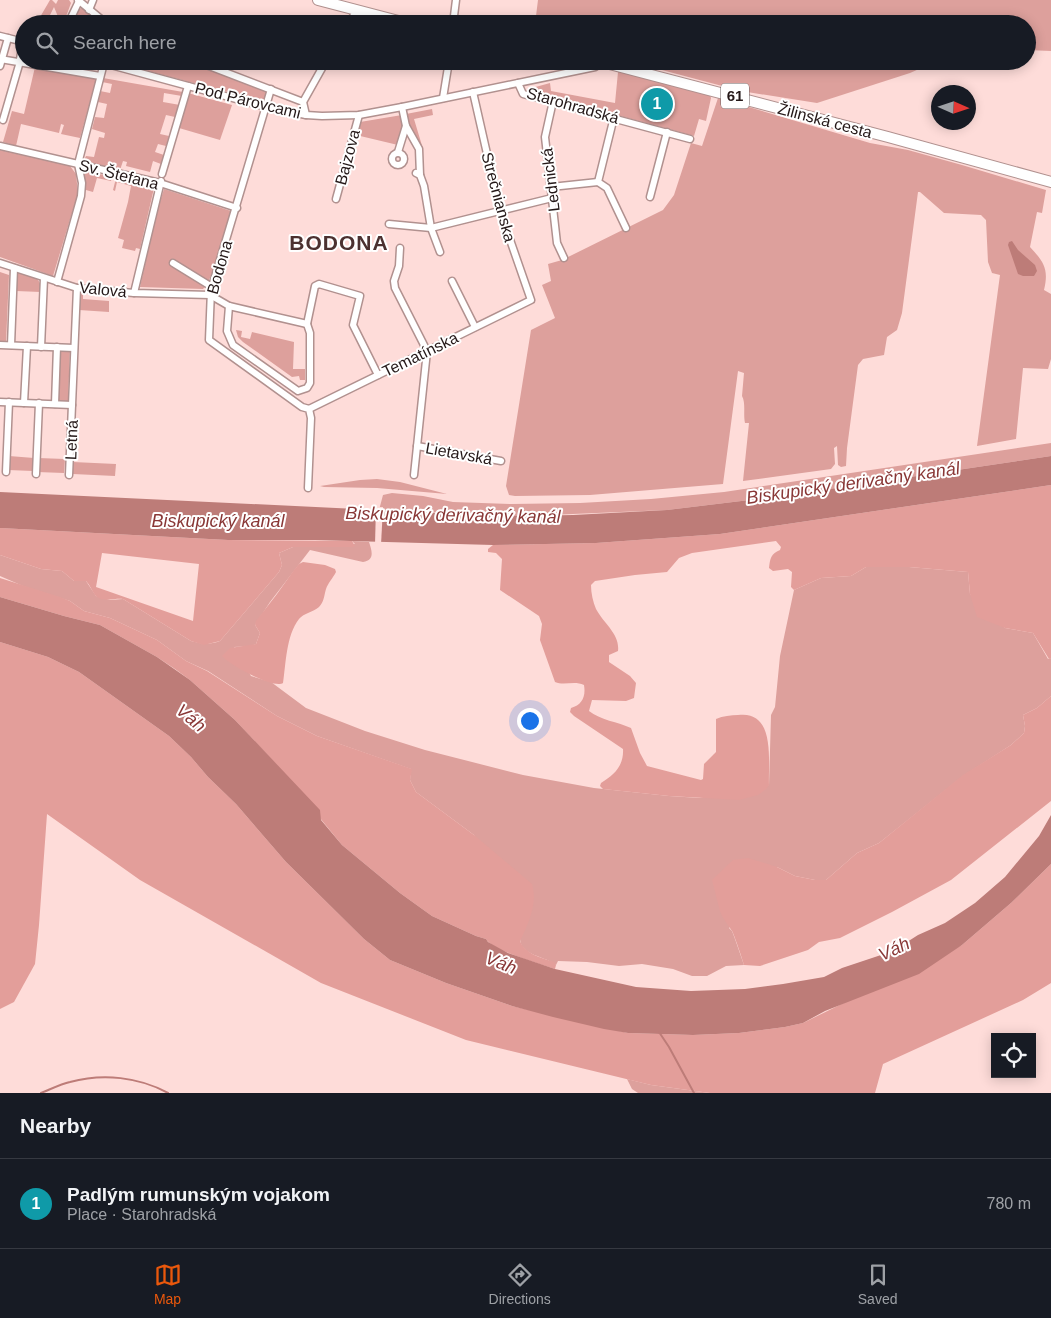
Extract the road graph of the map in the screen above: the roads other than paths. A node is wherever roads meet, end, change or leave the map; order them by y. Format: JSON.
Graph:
{"nodes":[{"id":1,"x":79,"y":0,"type":"edge"},
{"id":2,"x":93,"y":0,"type":"edge"},
{"id":3,"x":318,"y":0,"type":"edge"},
{"id":4,"x":456,"y":0,"type":"edge"},
{"id":5,"x":89,"y":10,"type":"junction"},
{"id":6,"x":356,"y":11,"type":"junction"},
{"id":7,"x":72,"y":15,"type":"edge"},
{"id":8,"x":95,"y":15,"type":"edge"},
{"id":9,"x":354,"y":15,"type":"edge"},
{"id":10,"x":373,"y":15,"type":"edge"},
{"id":11,"x":454,"y":15,"type":"edge"},
{"id":12,"x":0,"y":36,"type":"edge"},
{"id":13,"x":8,"y":38,"type":"junction"},
{"id":14,"x":15,"y":40,"type":"edge"},
{"id":15,"x":1,"y":62,"type":"edge"},
{"id":16,"x":15,"y":63,"type":"edge"},
{"id":17,"x":17,"y":70,"type":"edge"},
{"id":18,"x":63,"y":70,"type":"edge"},
{"id":19,"x":102,"y":70,"type":"edge"},
{"id":20,"x":130,"y":70,"type":"edge"},
{"id":21,"x":220,"y":70,"type":"edge"},
{"id":22,"x":321,"y":70,"type":"edge"},
{"id":23,"x":447,"y":70,"type":"edge"},
{"id":24,"x":581,"y":70,"type":"edge"},
{"id":25,"x":631,"y":70,"type":"edge"},
{"id":26,"x":100,"y":76,"type":"junction"},
{"id":27,"x":518,"y":83,"type":"junction"},
{"id":28,"x":188,"y":86,"type":"junction"},
{"id":29,"x":271,"y":89,"type":"junction"},
{"id":30,"x":472,"y":92,"type":"junction"},
{"id":31,"x":443,"y":98,"type":"junction"},
{"id":32,"x":553,"y":101,"type":"junction"},
{"id":33,"x":303,"y":102,"type":"junction"},
{"id":34,"x":266,"y":107,"type":"junction"},
{"id":35,"x":402,"y":107,"type":"junction"},
{"id":36,"x":306,"y":115,"type":"junction"},
{"id":37,"x":359,"y":115,"type":"junction"},
{"id":38,"x":614,"y":117,"type":"junction"},
{"id":39,"x":3,"y":120,"type":"dead end"},
{"id":40,"x":406,"y":126,"type":"junction"},
{"id":41,"x":667,"y":132,"type":"junction"},
{"id":42,"x":690,"y":139,"type":"dead end"},
{"id":43,"x":0,"y":146,"type":"edge"},
{"id":44,"x":398,"y":152,"type":"dead end"},
{"id":45,"x":78,"y":164,"type":"junction"},
{"id":46,"x":161,"y":180,"type":"junction"},
{"id":47,"x":598,"y":182,"type":"junction"},
{"id":48,"x":1051,"y":182,"type":"edge"},
{"id":49,"x":551,"y":187,"type":"junction"},
{"id":50,"x":650,"y":197,"type":"dead end"},
{"id":51,"x":552,"y":198,"type":"junction"},
{"id":52,"x":336,"y":199,"type":"dead end"},
{"id":53,"x":236,"y":208,"type":"junction"},
{"id":54,"x":500,"y":211,"type":"junction"},
{"id":55,"x":389,"y":224,"type":"dead end"},
{"id":56,"x":431,"y":228,"type":"junction"},
{"id":57,"x":626,"y":228,"type":"dead end"},
{"id":58,"x":400,"y":248,"type":"dead end"},
{"id":59,"x":440,"y":252,"type":"dead end"},
{"id":60,"x":564,"y":258,"type":"dead end"},
{"id":61,"x":0,"y":263,"type":"edge"},
{"id":62,"x":173,"y":263,"type":"dead end"},
{"id":63,"x":14,"y":268,"type":"junction"},
{"id":64,"x":44,"y":278,"type":"junction"},
{"id":65,"x":452,"y":281,"type":"dead end"},
{"id":66,"x":57,"y":282,"type":"junction"},
{"id":67,"x":212,"y":287,"type":"junction"},
{"id":68,"x":77,"y":288,"type":"junction"},
{"id":69,"x":134,"y":292,"type":"junction"},
{"id":70,"x":210,"y":295,"type":"junction"},
{"id":71,"x":531,"y":300,"type":"joint"},
{"id":72,"x":229,"y":306,"type":"junction"},
{"id":73,"x":307,"y":324,"type":"junction"},
{"id":74,"x":475,"y":327,"type":"junction"},
{"id":75,"x":0,"y":345,"type":"edge"},
{"id":76,"x":11,"y":345,"type":"junction"},
{"id":77,"x":27,"y":346,"type":"junction"},
{"id":78,"x":41,"y":346,"type":"junction"},
{"id":79,"x":57,"y":347,"type":"junction"},
{"id":80,"x":74,"y":348,"type":"junction"},
{"id":81,"x":427,"y":351,"type":"junction"},
{"id":82,"x":269,"y":371,"type":"junction"},
{"id":83,"x":378,"y":375,"type":"junction"},
{"id":84,"x":264,"y":379,"type":"junction"},
{"id":85,"x":0,"y":402,"type":"edge"},
{"id":86,"x":9,"y":402,"type":"junction"},
{"id":87,"x":24,"y":403,"type":"junction"},
{"id":88,"x":39,"y":404,"type":"junction"},
{"id":89,"x":55,"y":404,"type":"junction"},
{"id":90,"x":72,"y":405,"type":"junction"},
{"id":91,"x":309,"y":409,"type":"junction"},
{"id":92,"x":417,"y":446,"type":"junction"},
{"id":93,"x":501,"y":461,"type":"dead end"},
{"id":94,"x":6,"y":472,"type":"dead end"},
{"id":95,"x":36,"y":474,"type":"dead end"},
{"id":96,"x":69,"y":476,"type":"dead end"},
{"id":97,"x":414,"y":476,"type":"dead end"},
{"id":98,"x":308,"y":488,"type":"dead end"}],
"edges":[{"from":1,"to":5,"type":"street"},
{"from":1,"to":7,"type":"street"},
{"from":2,"to":5,"type":"street"},
{"from":3,"to":6,"type":"main road"},
{"from":4,"to":11,"type":"street"},
{"from":5,"to":8,"type":"street"},
{"from":6,"to":9,"type":"street"},
{"from":6,"to":10,"type":"main road"},
{"from":12,"to":13,"type":"street"},
{"from":13,"to":14,"type":"street"},
{"from":13,"to":15,"type":"street"},
{"from":15,"to":16,"type":"street"},
{"from":17,"to":39,"type":"street"},
{"from":18,"to":26,"type":"street"},
{"from":19,"to":26,"type":"street"},
{"from":20,"to":28,"type":"street","name":"Pod Párovcami"},
{"from":21,"to":29,"type":"street"},
{"from":22,"to":33,"type":"street"},
{"from":23,"to":31,"type":"street"},
{"from":24,"to":27,"type":"street","name":"Pod Párovcami"},
{"from":25,"to":48,"type":"main road","name":"Žilinská cesta","number":"61"},
{"from":26,"to":45,"type":"street"},
{"from":27,"to":30,"type":"street","name":"Pod Párovcami"},
{"from":27,"to":32,"type":"street","name":"Starohradská"},
{"from":28,"to":34,"type":"street","name":"Pod Párovcami"},
{"from":28,"to":46,"type":"street"},
{"from":29,"to":33,"type":"street"},
{"from":29,"to":34,"type":"street","name":"Bodona"},
{"from":30,"to":31,"type":"street","name":"Pod Párovcami"},
{"from":30,"to":54,"type":"street","name":"Strečnianska"},
{"from":31,"to":35,"type":"street","name":"Pod Párovcami"},
{"from":32,"to":38,"type":"street","name":"Starohradská"},
{"from":32,"to":49,"type":"street","name":"Lednická"},
{"from":33,"to":36,"type":"street"},
{"from":34,"to":36,"type":"street","name":"Pod Párovcami"},
{"from":34,"to":53,"type":"street","name":"Bodona"},
{"from":35,"to":37,"type":"street","name":"Pod Párovcami"},
{"from":35,"to":40,"type":"street"},
{"from":36,"to":37,"type":"street","name":"Pod Párovcami"},
{"from":37,"to":52,"type":"street","name":"Bajzova"},
{"from":38,"to":41,"type":"street","name":"Starohradská"},
{"from":38,"to":47,"type":"street"},
{"from":40,"to":44,"type":"street"},
{"from":40,"to":56,"type":"street"},
{"from":41,"to":42,"type":"street","name":"Starohradská"},
{"from":41,"to":50,"type":"street"},
{"from":43,"to":45,"type":"street","name":"Sv. Štefana"},
{"from":45,"to":46,"type":"street","name":"Sv. Štefana"},
{"from":45,"to":66,"type":"street"},
{"from":46,"to":53,"type":"street","name":"Sv. Štefana"},
{"from":46,"to":69,"type":"street"},
{"from":47,"to":49,"type":"street"},
{"from":47,"to":57,"type":"street"},
{"from":49,"to":51,"type":"street","name":"Lednická"},
{"from":51,"to":54,"type":"street"},
{"from":51,"to":60,"type":"street","name":"Lednická"},
{"from":53,"to":67,"type":"street","name":"Bodona"},
{"from":54,"to":56,"type":"street"},
{"from":54,"to":71,"type":"street","name":"Strečnianska"},
{"from":55,"to":56,"type":"street"},
{"from":56,"to":59,"type":"street"},
{"from":58,"to":81,"type":"street"},
{"from":61,"to":63,"type":"street","name":"Valová"},
{"from":62,"to":67,"type":"street"},
{"from":63,"to":64,"type":"street","name":"Valová"},
{"from":63,"to":76,"type":"street"},
{"from":64,"to":66,"type":"street","name":"Valová"},
{"from":64,"to":78,"type":"street"},
{"from":65,"to":74,"type":"street"},
{"from":66,"to":68,"type":"street","name":"Valová"},
{"from":67,"to":70,"type":"street","name":"Bodona"},
{"from":68,"to":69,"type":"street","name":"Valová"},
{"from":68,"to":80,"type":"street","name":"Letná"},
{"from":69,"to":70,"type":"street","name":"Valová"},
{"from":70,"to":72,"type":"street"},
{"from":70,"to":84,"type":"street","name":"Bodona"},
{"from":71,"to":74,"type":"street","name":"Tematínska"},
{"from":72,"to":73,"type":"street"},
{"from":72,"to":82,"type":"street"},
{"from":73,"to":82,"type":"street"},
{"from":73,"to":83,"type":"street"},
{"from":74,"to":81,"type":"street","name":"Tematínska"},
{"from":75,"to":76,"type":"street"},
{"from":76,"to":77,"type":"street"},
{"from":77,"to":78,"type":"street"},
{"from":77,"to":87,"type":"street"},
{"from":78,"to":79,"type":"street"},
{"from":79,"to":80,"type":"street"},
{"from":79,"to":89,"type":"street","name":"Letná"},
{"from":80,"to":90,"type":"street","name":"Letná"},
{"from":81,"to":83,"type":"street","name":"Tematínska"},
{"from":81,"to":92,"type":"street","name":"Lietavská"},
{"from":82,"to":84,"type":"street"},
{"from":83,"to":91,"type":"street","name":"Tematínska"},
{"from":84,"to":91,"type":"street","name":"Bodona"},
{"from":85,"to":86,"type":"street","name":"Letná"},
{"from":86,"to":87,"type":"street","name":"Letná"},
{"from":86,"to":94,"type":"street"},
{"from":87,"to":88,"type":"street","name":"Letná"},
{"from":88,"to":89,"type":"street","name":"Letná"},
{"from":88,"to":95,"type":"street","name":"Letná"},
{"from":89,"to":90,"type":"street","name":"Letná"},
{"from":90,"to":96,"type":"street","name":"Letná"},
{"from":91,"to":98,"type":"street"},
{"from":92,"to":93,"type":"street","name":"Lietavská"},
{"from":92,"to":97,"type":"street","name":"Lietavská"}]}
